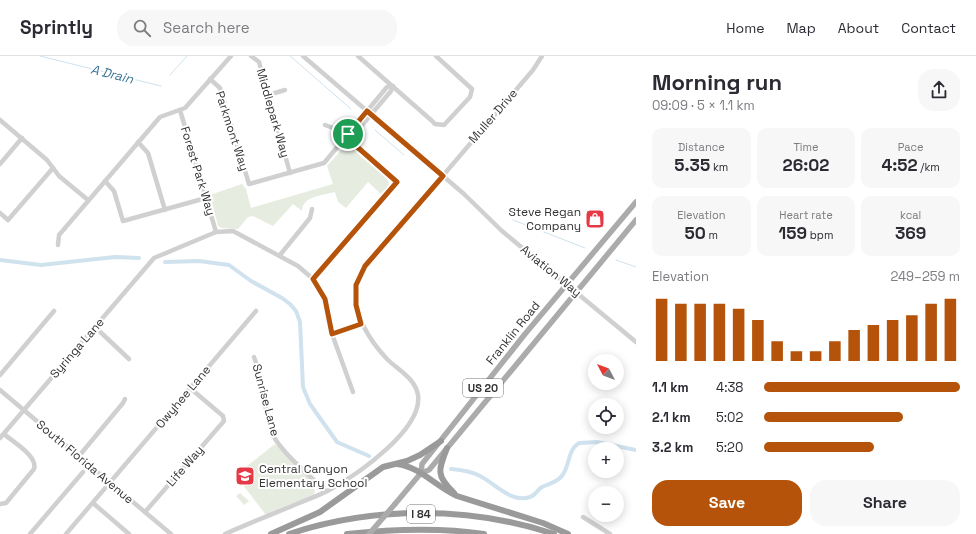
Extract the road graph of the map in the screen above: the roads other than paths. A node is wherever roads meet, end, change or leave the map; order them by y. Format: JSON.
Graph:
{"nodes":[{"id":1,"x":231,"y":56,"type":"edge"},
{"id":2,"x":251,"y":56,"type":"edge"},
{"id":3,"x":358,"y":56,"type":"edge"},
{"id":4,"x":436,"y":56,"type":"edge"},
{"id":5,"x":542,"y":56,"type":"edge"},
{"id":6,"x":306,"y":57,"type":"edge"},
{"id":7,"x":210,"y":79,"type":"junction"},
{"id":8,"x":393,"y":86,"type":"junction"},
{"id":9,"x":285,"y":90,"type":"dead end"},
{"id":10,"x":268,"y":95,"type":"junction"},
{"id":11,"x":180,"y":110,"type":"junction"},
{"id":12,"x":369,"y":113,"type":"junction"},
{"id":13,"x":0,"y":120,"type":"edge"},
{"id":14,"x":325,"y":125,"type":"dead end"},
{"id":15,"x":22,"y":138,"type":"junction"},
{"id":16,"x":347,"y":138,"type":"junction"},
{"id":17,"x":138,"y":142,"type":"junction"},
{"id":18,"x":0,"y":164,"type":"edge"},
{"id":19,"x":53,"y":168,"type":"junction"},
{"id":20,"x":290,"y":173,"type":"junction"},
{"id":21,"x":443,"y":176,"type":"junction"},
{"id":22,"x":105,"y":181,"type":"junction"},
{"id":23,"x":206,"y":198,"type":"junction"},
{"id":24,"x":88,"y":200,"type":"junction"},
{"id":25,"x":636,"y":202,"type":"edge"},
{"id":26,"x":312,"y":208,"type":"dead end"},
{"id":27,"x":165,"y":210,"type":"junction"},
{"id":28,"x":0,"y":213,"type":"edge"},
{"id":29,"x":636,"y":220,"type":"edge"},
{"id":30,"x":216,"y":232,"type":"junction"},
{"id":31,"x":58,"y":245,"type":"dead end"},
{"id":32,"x":280,"y":255,"type":"junction"},
{"id":33,"x":313,"y":279,"type":"junction"},
{"id":34,"x":567,"y":284,"type":"junction"},
{"id":35,"x":576,"y":291,"type":"junction"},
{"id":36,"x":54,"y":311,"type":"dead end"},
{"id":37,"x":256,"y":311,"type":"dead end"},
{"id":38,"x":361,"y":324,"type":"junction"},
{"id":39,"x":95,"y":327,"type":"junction"},
{"id":40,"x":332,"y":334,"type":"junction"},
{"id":41,"x":636,"y":342,"type":"edge"},
{"id":42,"x":518,"y":343,"type":"junction"},
{"id":43,"x":254,"y":357,"type":"dead end"},
{"id":44,"x":129,"y":359,"type":"dead end"},
{"id":45,"x":0,"y":375,"type":"edge"},
{"id":46,"x":190,"y":388,"type":"junction"},
{"id":47,"x":0,"y":390,"type":"edge"},
{"id":48,"x":353,"y":392,"type":"dead end"},
{"id":49,"x":492,"y":393,"type":"junction"},
{"id":50,"x":125,"y":399,"type":"dead end"},
{"id":51,"x":24,"y":410,"type":"junction"},
{"id":52,"x":4,"y":434,"type":"junction"},
{"id":53,"x":0,"y":438,"type":"edge"},
{"id":54,"x":441,"y":441,"type":"junction"},
{"id":55,"x":447,"y":448,"type":"junction"},
{"id":56,"x":79,"y":456,"type":"junction"},
{"id":57,"x":395,"y":464,"type":"junction"},
{"id":58,"x":83,"y":472,"type":"dead end"},
{"id":59,"x":421,"y":473,"type":"junction"},
{"id":60,"x":110,"y":482,"type":"junction"},
{"id":61,"x":326,"y":491,"type":"junction"},
{"id":62,"x":457,"y":496,"type":"junction"},
{"id":63,"x":93,"y":503,"type":"junction"},
{"id":64,"x":0,"y":504,"type":"edge"},
{"id":65,"x":145,"y":512,"type":"junction"},
{"id":66,"x":583,"y":517,"type":"dead end"},
{"id":67,"x":30,"y":534,"type":"edge"},
{"id":68,"x":66,"y":534,"type":"edge"},
{"id":69,"x":129,"y":534,"type":"edge"},
{"id":70,"x":172,"y":534,"type":"edge"},
{"id":71,"x":225,"y":534,"type":"edge"},
{"id":72,"x":271,"y":534,"type":"edge"},
{"id":73,"x":289,"y":534,"type":"edge"},
{"id":74,"x":347,"y":534,"type":"edge"},
{"id":75,"x":369,"y":534,"type":"edge"},
{"id":76,"x":484,"y":534,"type":"edge"},
{"id":77,"x":554,"y":534,"type":"edge"},
{"id":78,"x":568,"y":534,"type":"edge"},
{"id":79,"x":610,"y":534,"type":"edge"}],
"edges":[{"from":1,"to":7,"type":"street"},
{"from":2,"to":10,"type":"street","name":"Middlepark Way"},
{"from":3,"to":8,"type":"street"},
{"from":4,"to":8,"type":"street"},
{"from":5,"to":21,"type":"street","name":"Muller Drive"},
{"from":6,"to":12,"type":"street","name":"Aviation Way"},
{"from":7,"to":11,"type":"street"},
{"from":7,"to":20,"type":"street","name":"Parkmont Way"},
{"from":8,"to":12,"type":"street"},
{"from":9,"to":10,"type":"street"},
{"from":10,"to":20,"type":"street","name":"Middlepark Way"},
{"from":11,"to":17,"type":"street"},
{"from":11,"to":23,"type":"street","name":"Forest Park Way"},
{"from":12,"to":16,"type":"street"},
{"from":12,"to":21,"type":"street","name":"Aviation Way"},
{"from":13,"to":15,"type":"street"},
{"from":14,"to":16,"type":"street"},
{"from":15,"to":18,"type":"street"},
{"from":15,"to":19,"type":"street"},
{"from":16,"to":20,"type":"street"},
{"from":16,"to":33,"type":"street"},
{"from":17,"to":22,"type":"street"},
{"from":17,"to":27,"type":"street"},
{"from":19,"to":24,"type":"street"},
{"from":19,"to":28,"type":"street"},
{"from":21,"to":34,"type":"street","name":"Aviation Way"},
{"from":21,"to":38,"type":"street","name":"Muller Drive"},
{"from":22,"to":24,"type":"street"},
{"from":22,"to":27,"type":"street"},
{"from":23,"to":27,"type":"street"},
{"from":23,"to":30,"type":"street","name":"Forest Park Way"},
{"from":24,"to":31,"type":"street"},
{"from":25,"to":34,"type":"main road","number":"US 20"},
{"from":26,"to":32,"type":"street"},
{"from":29,"to":35,"type":"main road","number":"US 20"},
{"from":30,"to":32,"type":"street"},
{"from":30,"to":39,"type":"street","name":"Syringa Lane"},
{"from":32,"to":33,"type":"street"},
{"from":33,"to":40,"type":"street"},
{"from":34,"to":35,"type":"street","name":"Aviation Way"},
{"from":34,"to":42,"type":"main road","name":"Franklin Road","number":"US 20"},
{"from":35,"to":41,"type":"street","name":"Aviation Way"},
{"from":35,"to":49,"type":"main road","name":"Franklin Road","number":"US 20"},
{"from":36,"to":45,"type":"street"},
{"from":37,"to":46,"type":"street","name":"Owyhee Lane"},
{"from":38,"to":40,"type":"street"},
{"from":38,"to":61,"type":"street"},
{"from":39,"to":44,"type":"street"},
{"from":39,"to":51,"type":"street","name":"Syringa Lane"},
{"from":40,"to":48,"type":"street"},
{"from":42,"to":49,"type":"main road"},
{"from":42,"to":54,"type":"main road","name":"Franklin Road","number":"US 20"},
{"from":43,"to":61,"type":"street","name":"Sunrise Lane"},
{"from":46,"to":60,"type":"street","name":"Owyhee Lane"},
{"from":46,"to":65,"type":"street","name":"Life Way"},
{"from":47,"to":51,"type":"street","name":"South Florida Avenue"},
{"from":49,"to":55,"type":"main road","name":"Franklin Road","number":"US 20"},
{"from":50,"to":56,"type":"street"},
{"from":51,"to":52,"type":"street","name":"Syringa Lane"},
{"from":51,"to":56,"type":"street","name":"South Florida Avenue"},
{"from":52,"to":53,"type":"street","name":"Syringa Lane"},
{"from":52,"to":64,"type":"street"},
{"from":54,"to":57,"type":"highway","number":"US 20"},
{"from":54,"to":59,"type":"main road","name":"Franklin Road","number":"US 20"},
{"from":55,"to":59,"type":"main road","name":"Franklin Road","number":"US 20"},
{"from":55,"to":62,"type":"highway"},
{"from":56,"to":60,"type":"street","name":"South Florida Avenue"},
{"from":57,"to":59,"type":"highway"},
{"from":57,"to":72,"type":"highway","number":"US 20"},
{"from":58,"to":67,"type":"street"},
{"from":59,"to":62,"type":"highway"},
{"from":59,"to":75,"type":"main road","name":"Franklin Road","number":"US 20","bridge":true},
{"from":60,"to":63,"type":"street","name":"Owyhee Lane"},
{"from":60,"to":65,"type":"street","name":"South Florida Avenue"},
{"from":61,"to":71,"type":"street"},
{"from":62,"to":78,"type":"highway"},
{"from":63,"to":68,"type":"street","name":"Owyhee Lane"},
{"from":63,"to":69,"type":"street"},
{"from":65,"to":70,"type":"street","name":"South Florida Avenue"},
{"from":66,"to":79,"type":"street"},
{"from":73,"to":77,"type":"highway","number":"I 84"},
{"from":74,"to":76,"type":"highway","number":"I 84"}]}
